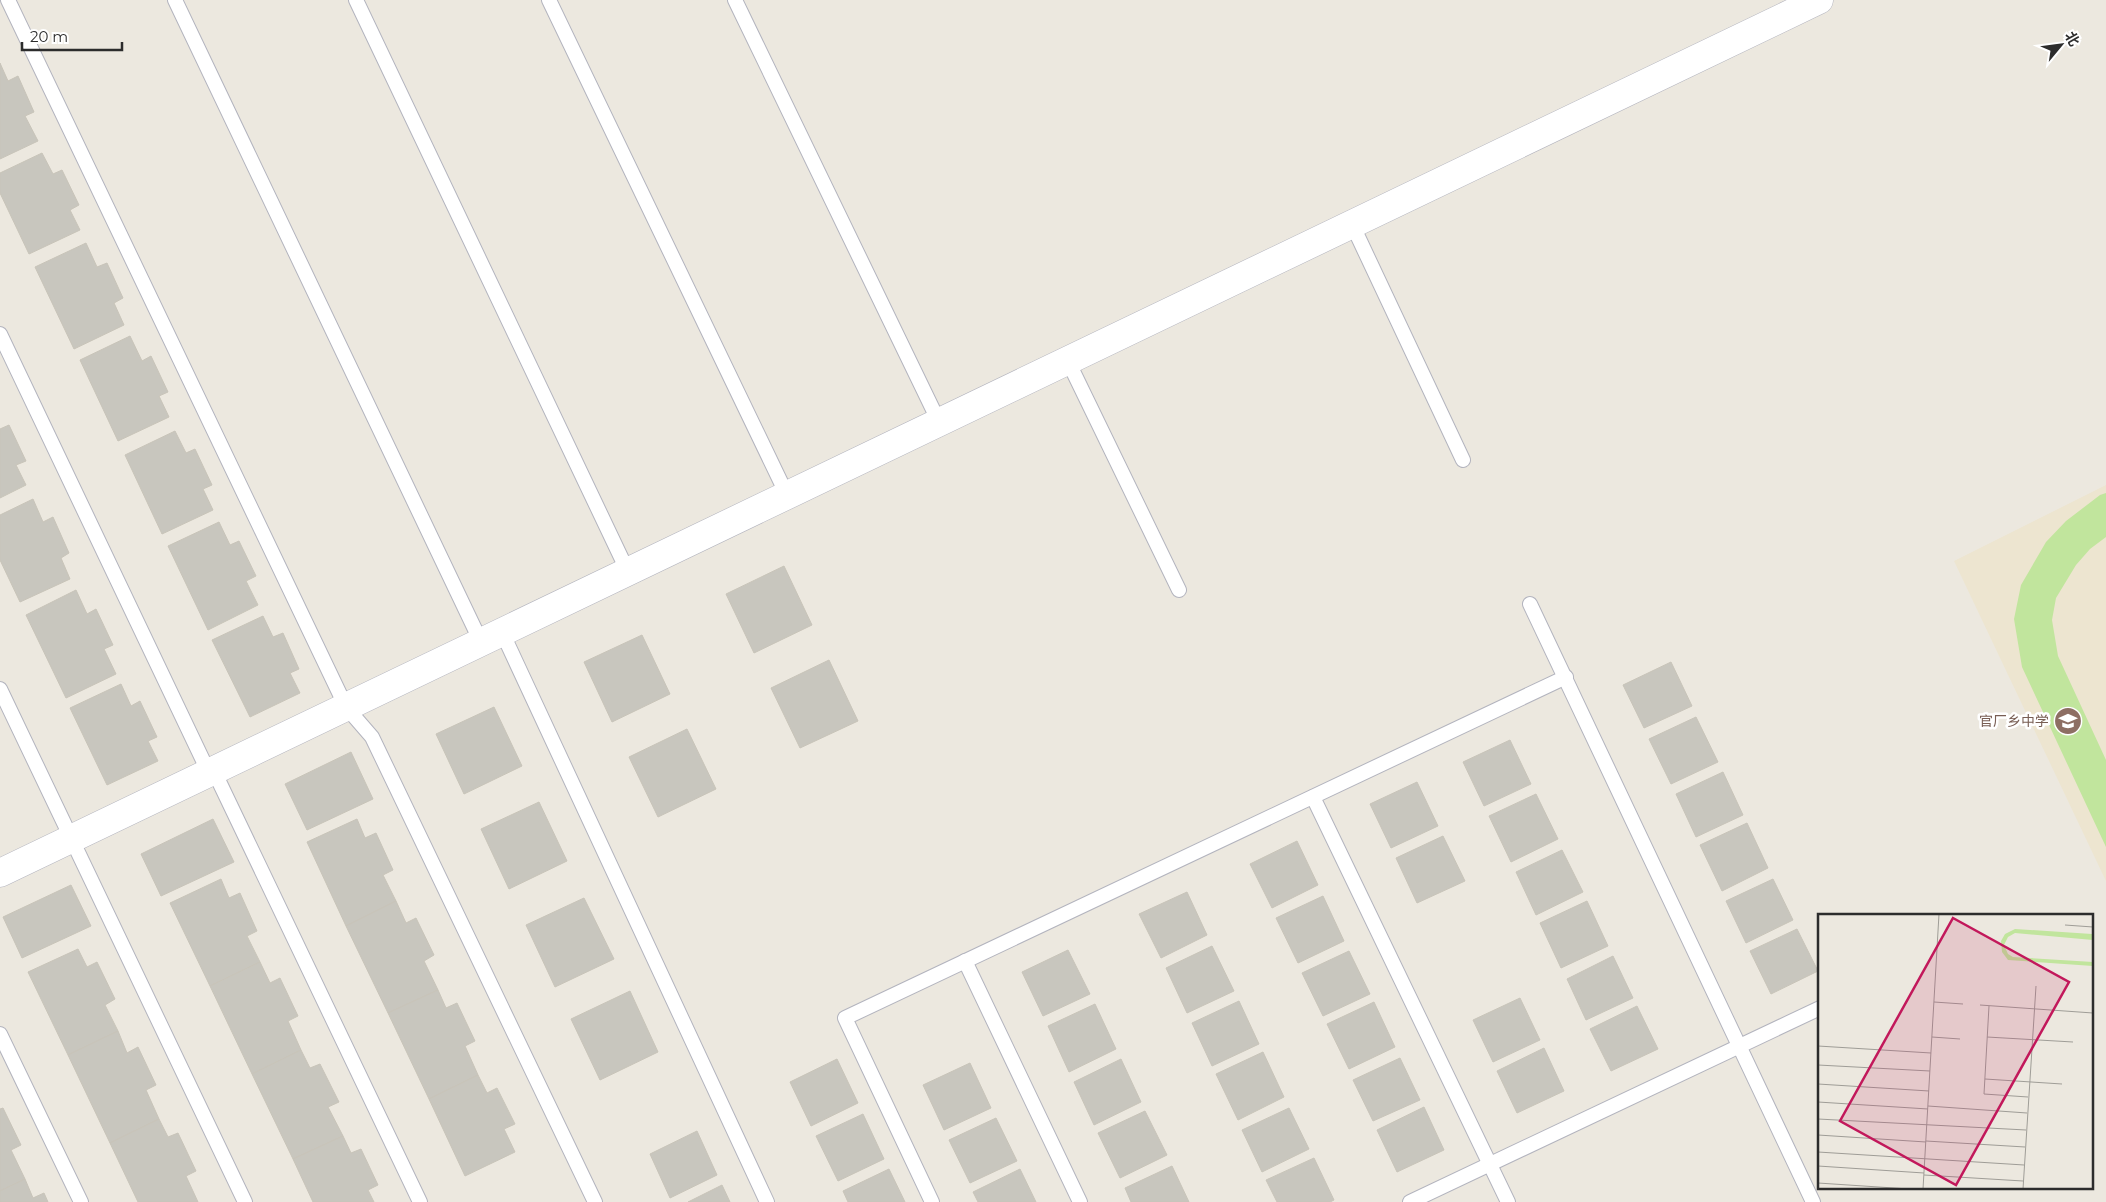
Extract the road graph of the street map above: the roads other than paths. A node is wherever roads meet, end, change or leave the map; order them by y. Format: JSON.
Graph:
{"nodes":[{"id":1,"x":8,"y":0,"type":"edge"},
{"id":2,"x":175,"y":0,"type":"edge"},
{"id":3,"x":356,"y":0,"type":"edge"},
{"id":4,"x":549,"y":0,"type":"edge"},
{"id":5,"x":735,"y":0,"type":"edge"},
{"id":6,"x":1819,"y":0,"type":"edge"},
{"id":7,"x":1352,"y":224,"type":"junction"},
{"id":8,"x":0,"y":334,"type":"edge"},
{"id":9,"x":1068,"y":360,"type":"junction"},
{"id":10,"x":939,"y":422,"type":"junction"},
{"id":11,"x":1463,"y":460,"type":"dead end"},
{"id":12,"x":788,"y":495,"type":"junction"},
{"id":13,"x":628,"y":572,"type":"junction"},
{"id":14,"x":1179,"y":590,"type":"dead end"},
{"id":15,"x":1530,"y":604,"type":"dead end"},
{"id":16,"x":492,"y":637,"type":"junction"},
{"id":17,"x":1566,"y":677,"type":"junction"},
{"id":18,"x":0,"y":688,"type":"edge"},
{"id":19,"x":346,"y":707,"type":"junction"},
{"id":20,"x":211,"y":772,"type":"junction"},
{"id":21,"x":1313,"y":797,"type":"junction"},
{"id":22,"x":71,"y":839,"type":"junction"},
{"id":23,"x":0,"y":873,"type":"edge"},
{"id":24,"x":965,"y":961,"type":"junction"},
{"id":25,"x":1818,"y":1009,"type":"edge"},
{"id":26,"x":0,"y":1034,"type":"edge"},
{"id":27,"x":1740,"y":1046,"type":"junction"},
{"id":28,"x":1490,"y":1164,"type":"junction"},
{"id":29,"x":81,"y":1202,"type":"edge"},
{"id":30,"x":245,"y":1202,"type":"edge"},
{"id":31,"x":420,"y":1202,"type":"edge"},
{"id":32,"x":595,"y":1202,"type":"edge"},
{"id":33,"x":767,"y":1202,"type":"edge"},
{"id":34,"x":932,"y":1202,"type":"edge"},
{"id":35,"x":1080,"y":1202,"type":"edge"},
{"id":36,"x":1410,"y":1202,"type":"edge"},
{"id":37,"x":1508,"y":1202,"type":"edge"},
{"id":38,"x":1813,"y":1202,"type":"edge"}],
"edges":[{"from":1,"to":19,"type":"lane"},
{"from":2,"to":16,"type":"lane"},
{"from":3,"to":13,"type":"lane"},
{"from":4,"to":12,"type":"lane"},
{"from":5,"to":10,"type":"lane"},
{"from":6,"to":7,"type":"street"},
{"from":7,"to":9,"type":"street"},
{"from":7,"to":11,"type":"lane"},
{"from":8,"to":20,"type":"lane"},
{"from":9,"to":10,"type":"street"},
{"from":9,"to":14,"type":"lane"},
{"from":10,"to":12,"type":"street"},
{"from":12,"to":13,"type":"street"},
{"from":13,"to":16,"type":"street"},
{"from":15,"to":17,"type":"lane"},
{"from":16,"to":19,"type":"street"},
{"from":16,"to":33,"type":"lane"},
{"from":17,"to":21,"type":"lane"},
{"from":17,"to":27,"type":"lane"},
{"from":18,"to":22,"type":"lane"},
{"from":19,"to":20,"type":"street"},
{"from":19,"to":32,"type":"lane"},
{"from":20,"to":22,"type":"street"},
{"from":20,"to":31,"type":"lane"},
{"from":21,"to":24,"type":"lane"},
{"from":21,"to":28,"type":"lane"},
{"from":22,"to":23,"type":"street"},
{"from":22,"to":30,"type":"lane"},
{"from":24,"to":34,"type":"lane"},
{"from":24,"to":35,"type":"lane"},
{"from":25,"to":27,"type":"lane"},
{"from":26,"to":29,"type":"lane"},
{"from":27,"to":28,"type":"lane"},
{"from":27,"to":38,"type":"lane"},
{"from":28,"to":36,"type":"lane"},
{"from":28,"to":37,"type":"lane"}]}
